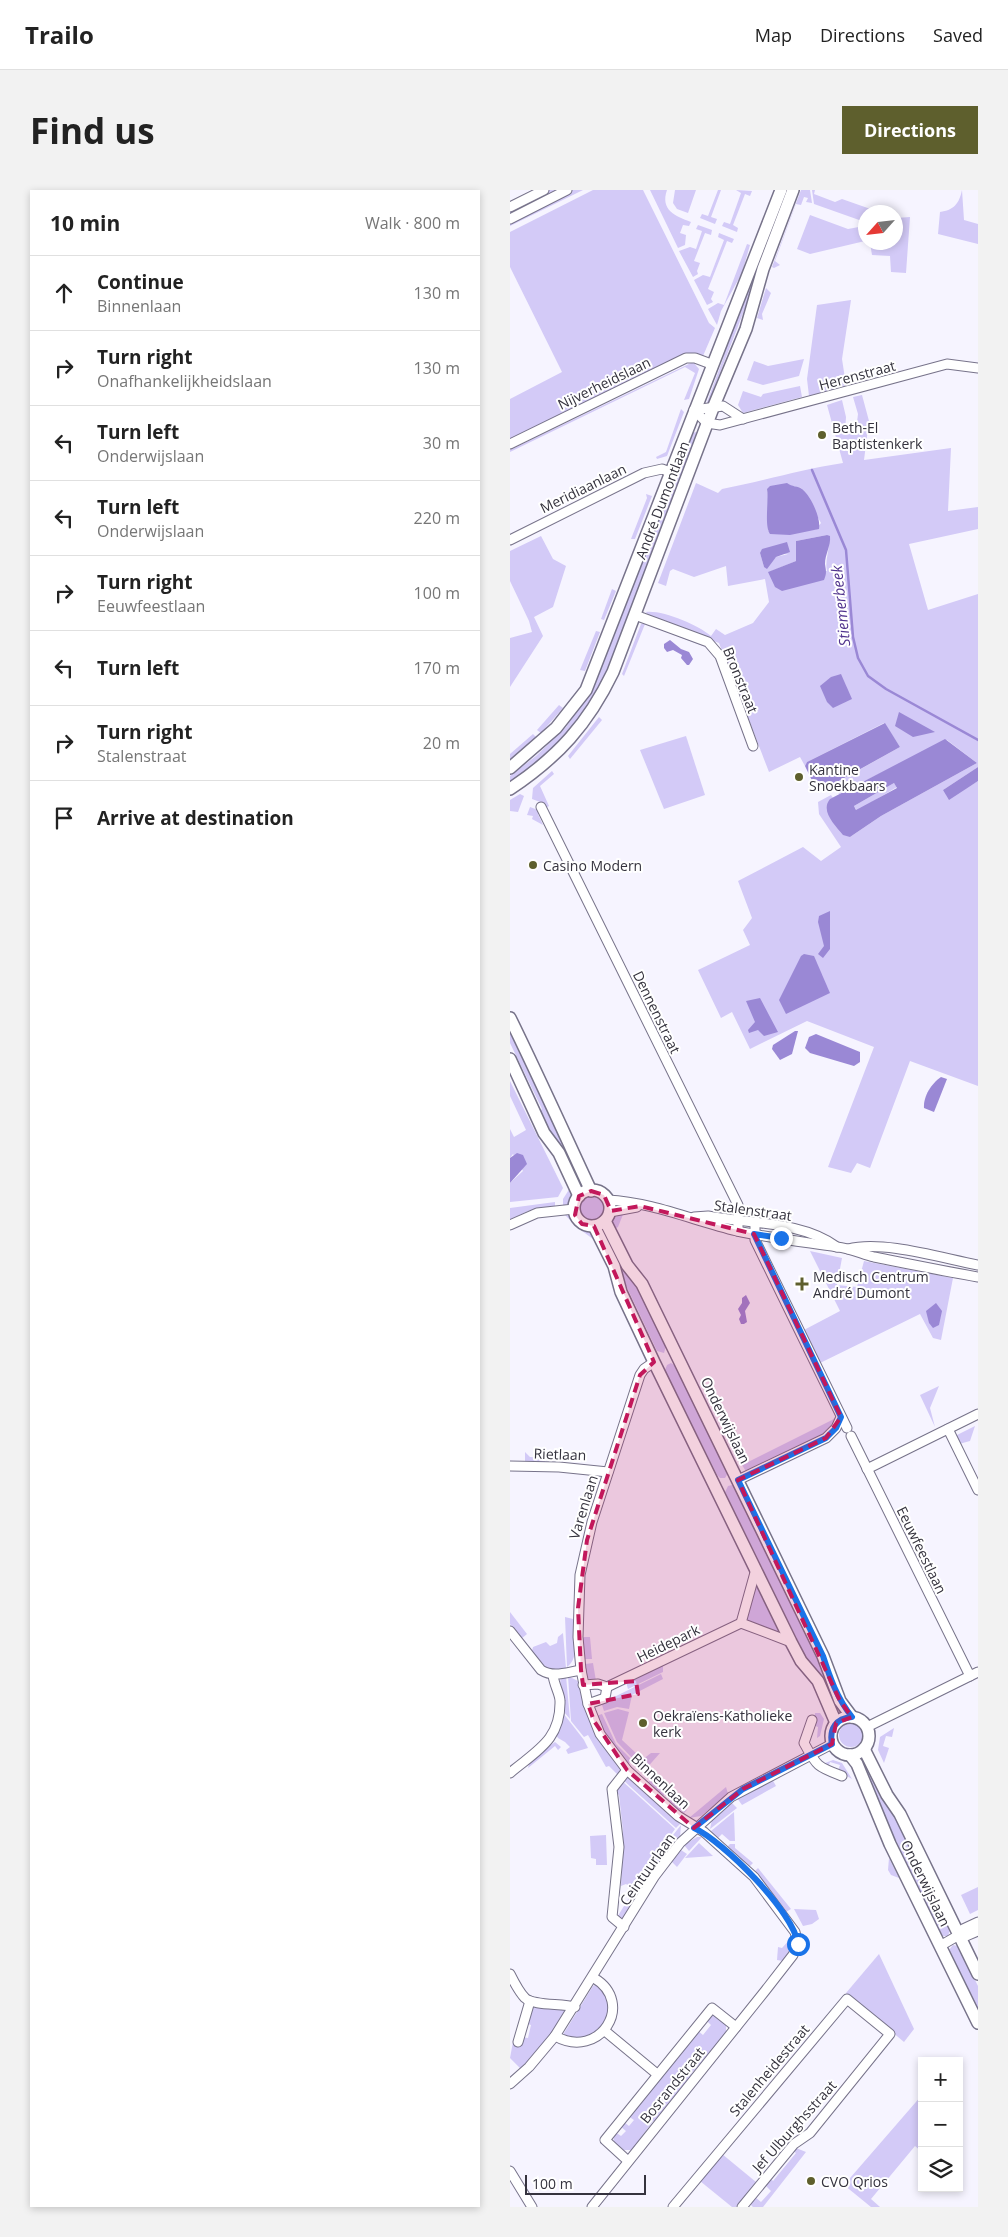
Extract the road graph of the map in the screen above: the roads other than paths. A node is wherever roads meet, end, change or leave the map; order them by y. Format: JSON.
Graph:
{"nodes":[{"id":1,"x":544,"y":190,"type":"edge"},
{"id":2,"x":567,"y":190,"type":"edge"},
{"id":3,"x":781,"y":190,"type":"edge"},
{"id":4,"x":793,"y":190,"type":"edge"},
{"id":5,"x":510,"y":207,"type":"edge"},
{"id":6,"x":510,"y":219,"type":"edge"},
{"id":7,"x":711,"y":364,"type":"junction"},
{"id":8,"x":978,"y":368,"type":"edge"},
{"id":9,"x":713,"y":408,"type":"junction"},
{"id":10,"x":694,"y":410,"type":"junction"},
{"id":11,"x":743,"y":419,"type":"junction"},
{"id":12,"x":707,"y":423,"type":"junction"},
{"id":13,"x":510,"y":444,"type":"edge"},
{"id":14,"x":670,"y":472,"type":"junction"},
{"id":15,"x":510,"y":540,"type":"edge"},
{"id":16,"x":635,"y":615,"type":"junction"},
{"id":17,"x":753,"y":746,"type":"dead end"},
{"id":18,"x":510,"y":768,"type":"edge"},
{"id":19,"x":510,"y":789,"type":"edge"},
{"id":20,"x":541,"y":807,"type":"dead end"},
{"id":21,"x":510,"y":1018,"type":"edge"},
{"id":22,"x":510,"y":1059,"type":"edge"},
{"id":23,"x":591,"y":1190,"type":"junction"},
{"id":24,"x":579,"y":1196,"type":"junction"},
{"id":25,"x":574,"y":1209,"type":"junction"},
{"id":26,"x":608,"y":1211,"type":"junction"},
{"id":27,"x":691,"y":1217,"type":"junction"},
{"id":28,"x":740,"y":1221,"type":"junction"},
{"id":29,"x":755,"y":1223,"type":"junction"},
{"id":30,"x":510,"y":1225,"type":"edge"},
{"id":31,"x":594,"y":1226,"type":"junction"},
{"id":32,"x":738,"y":1231,"type":"junction"},
{"id":33,"x":754,"y":1234,"type":"junction"},
{"id":34,"x":837,"y":1246,"type":"junction"},
{"id":35,"x":848,"y":1249,"type":"junction"},
{"id":36,"x":978,"y":1265,"type":"edge"},
{"id":37,"x":978,"y":1277,"type":"edge"},
{"id":38,"x":654,"y":1362,"type":"junction"},
{"id":39,"x":978,"y":1414,"type":"edge"},
{"id":40,"x":841,"y":1417,"type":"junction"},
{"id":41,"x":948,"y":1429,"type":"junction"},
{"id":42,"x":510,"y":1466,"type":"edge"},
{"id":43,"x":867,"y":1469,"type":"junction"},
{"id":44,"x":608,"y":1472,"type":"junction"},
{"id":45,"x":741,"y":1479,"type":"junction"},
{"id":46,"x":978,"y":1490,"type":"edge"},
{"id":47,"x":756,"y":1569,"type":"junction"},
{"id":48,"x":741,"y":1623,"type":"junction"},
{"id":49,"x":510,"y":1631,"type":"edge"},
{"id":50,"x":792,"y":1642,"type":"junction"},
{"id":51,"x":581,"y":1670,"type":"junction"},
{"id":52,"x":974,"y":1674,"type":"edge"},
{"id":53,"x":553,"y":1675,"type":"junction"},
{"id":54,"x":584,"y":1684,"type":"junction"},
{"id":55,"x":607,"y":1687,"type":"junction"},
{"id":56,"x":588,"y":1704,"type":"junction"},
{"id":57,"x":852,"y":1717,"type":"junction"},
{"id":58,"x":812,"y":1720,"type":"dead end"},
{"id":59,"x":836,"y":1723,"type":"junction"},
{"id":60,"x":867,"y":1727,"type":"junction"},
{"id":61,"x":832,"y":1744,"type":"junction"},
{"id":62,"x":864,"y":1749,"type":"junction"},
{"id":63,"x":810,"y":1755,"type":"junction"},
{"id":64,"x":850,"y":1755,"type":"junction"},
{"id":65,"x":627,"y":1770,"type":"junction"},
{"id":66,"x":510,"y":1773,"type":"edge"},
{"id":67,"x":842,"y":1776,"type":"dead end"},
{"id":68,"x":694,"y":1828,"type":"junction"},
{"id":69,"x":978,"y":1922,"type":"edge"},
{"id":70,"x":624,"y":1927,"type":"junction"},
{"id":71,"x":978,"y":1930,"type":"edge"},
{"id":72,"x":795,"y":1932,"type":"joint"},
{"id":73,"x":960,"y":1936,"type":"junction"},
{"id":74,"x":940,"y":1946,"type":"junction"},
{"id":75,"x":510,"y":1974,"type":"edge"},
{"id":76,"x":978,"y":1974,"type":"edge"},
{"id":77,"x":594,"y":1978,"type":"junction"},
{"id":78,"x":530,"y":2001,"type":"junction"},
{"id":79,"x":575,"y":2007,"type":"junction"},
{"id":80,"x":978,"y":2023,"type":"edge"},
{"id":81,"x":736,"y":2027,"type":"junction"},
{"id":82,"x":604,"y":2031,"type":"junction"},
{"id":83,"x":556,"y":2036,"type":"junction"},
{"id":84,"x":886,"y":2040,"type":"joint"},
{"id":85,"x":518,"y":2042,"type":"dead end"},
{"id":86,"x":657,"y":2074,"type":"junction"},
{"id":87,"x":510,"y":2084,"type":"edge"},
{"id":88,"x":628,"y":2161,"type":"junction"},
{"id":89,"x":510,"y":2171,"type":"edge"},
{"id":90,"x":532,"y":2207,"type":"edge"},
{"id":91,"x":592,"y":2207,"type":"edge"},
{"id":92,"x":673,"y":2207,"type":"edge"},
{"id":93,"x":742,"y":2207,"type":"edge"}],
"edges":[{"from":1,"to":5,"type":"street"},
{"from":2,"to":6,"type":"street"},
{"from":3,"to":7,"type":"main road","name":"André Dumontlaan"},
{"from":4,"to":9,"type":"main road","name":"André Dumontlaan"},
{"from":7,"to":10,"type":"main road","name":"André Dumontlaan"},
{"from":7,"to":13,"type":"street","name":"Nijverheidslaan"},
{"from":8,"to":11,"type":"street","name":"Herenstraat"},
{"from":9,"to":10,"type":"street"},
{"from":9,"to":11,"type":"street"},
{"from":9,"to":12,"type":"main road","name":"André Dumontlaan"},
{"from":10,"to":12,"type":"street"},
{"from":10,"to":14,"type":"main road","name":"André Dumontlaan"},
{"from":11,"to":12,"type":"street","name":"Herenstraat"},
{"from":12,"to":16,"type":"main road","name":"André Dumontlaan"},
{"from":14,"to":15,"type":"street","name":"Meridiaanlaan"},
{"from":14,"to":18,"type":"main road","name":"André Dumontlaan"},
{"from":16,"to":17,"type":"street","name":"Bronstraat"},
{"from":16,"to":19,"type":"main road","name":"André Dumontlaan"},
{"from":20,"to":28,"type":"street","name":"Dennenstraat"},
{"from":21,"to":23,"type":"main road"},
{"from":22,"to":24,"type":"main road"},
{"from":23,"to":24,"type":"main road"},
{"from":23,"to":26,"type":"main road"},
{"from":24,"to":25,"type":"main road"},
{"from":25,"to":30,"type":"street"},
{"from":25,"to":31,"type":"main road"},
{"from":26,"to":27,"type":"street","name":"Stalenstraat"},
{"from":26,"to":31,"type":"main road"},
{"from":26,"to":45,"type":"main road","name":"Onderwijslaan"},
{"from":27,"to":28,"type":"street","name":"Stalenstraat"},
{"from":27,"to":32,"type":"street","name":"Stalenstraat"},
{"from":28,"to":29,"type":"street","name":"Stalenstraat"},
{"from":28,"to":32,"type":"street","name":"Dennenstraat"},
{"from":29,"to":33,"type":"street"},
{"from":29,"to":34,"type":"street","name":"Stalenstraat"},
{"from":31,"to":38,"type":"main road"},
{"from":32,"to":33,"type":"street","name":"Stalenstraat"},
{"from":33,"to":34,"type":"street","name":"Stalenstraat"},
{"from":33,"to":40,"type":"street","name":"Eeuwfeestlaan"},
{"from":34,"to":35,"type":"street","name":"Stalenstraat"},
{"from":35,"to":36,"type":"street","name":"Stalenstraat"},
{"from":35,"to":37,"type":"street","name":"Stalenstraat"},
{"from":38,"to":44,"type":"street","name":"Varenlaan"},
{"from":38,"to":47,"type":"main road"},
{"from":39,"to":41,"type":"street"},
{"from":40,"to":43,"type":"street","name":"Eeuwfeestlaan"},
{"from":40,"to":45,"type":"street"},
{"from":41,"to":43,"type":"street"},
{"from":41,"to":46,"type":"street"},
{"from":42,"to":44,"type":"street","name":"Rietlaan"},
{"from":43,"to":52,"type":"street","name":"Eeuwfeestlaan"},
{"from":44,"to":51,"type":"street","name":"Varenlaan"},
{"from":45,"to":57,"type":"main road","name":"Onderwijslaan"},
{"from":47,"to":48,"type":"street"},
{"from":47,"to":50,"type":"main road"},
{"from":48,"to":50,"type":"street"},
{"from":48,"to":55,"type":"street","name":"Heidepark"},
{"from":49,"to":53,"type":"street"},
{"from":50,"to":59,"type":"main road"},
{"from":51,"to":53,"type":"street"},
{"from":51,"to":54,"type":"street","name":"Binnenlaan"},
{"from":52,"to":60,"type":"street"},
{"from":53,"to":66,"type":"street"},
{"from":54,"to":55,"type":"street"},
{"from":54,"to":56,"type":"street","name":"Binnenlaan"},
{"from":55,"to":56,"type":"street","name":"Heidepark"},
{"from":56,"to":65,"type":"street","name":"Binnenlaan"},
{"from":57,"to":59,"type":"main road"},
{"from":57,"to":60,"type":"main road","name":"Onderwijslaan"},
{"from":58,"to":63,"type":"street"},
{"from":59,"to":61,"type":"main road"},
{"from":60,"to":62,"type":"main road"},
{"from":61,"to":63,"type":"street","name":"Ceintuurlaan"},
{"from":61,"to":64,"type":"main road","name":"Onderwijslaan"},
{"from":62,"to":64,"type":"main road"},
{"from":62,"to":73,"type":"main road","name":"Onderwijslaan"},
{"from":63,"to":67,"type":"street"},
{"from":63,"to":68,"type":"street","name":"Ceintuurlaan"},
{"from":64,"to":74,"type":"main road","name":"Onderwijslaan"},
{"from":65,"to":68,"type":"street","name":"Binnenlaan"},
{"from":65,"to":70,"type":"street","name":"Ceintuurlaan"},
{"from":68,"to":70,"type":"street","name":"Ceintuurlaan"},
{"from":68,"to":72,"type":"street","name":"Binnenlaan"},
{"from":69,"to":73,"type":"street"},
{"from":70,"to":77,"type":"street","name":"Ceintuurlaan"},
{"from":71,"to":73,"type":"street"},
{"from":72,"to":81,"type":"street","name":"Bosrandstraat"},
{"from":73,"to":74,"type":"street"},
{"from":73,"to":76,"type":"main road","name":"Onderwijslaan"},
{"from":74,"to":80,"type":"main road","name":"Onderwijslaan"},
{"from":75,"to":78,"type":"street"},
{"from":77,"to":79,"type":"street","name":"Ceintuurlaan"},
{"from":77,"to":82,"type":"street"},
{"from":78,"to":79,"type":"street"},
{"from":78,"to":85,"type":"street"},
{"from":79,"to":83,"type":"street","name":"Ceintuurlaan"},
{"from":81,"to":86,"type":"street","name":"Bosrandstraat"},
{"from":81,"to":88,"type":"street","name":"Bosrandstraat"},
{"from":82,"to":83,"type":"street"},
{"from":82,"to":86,"type":"street","name":"Bosrandstraat"},
{"from":83,"to":87,"type":"street","name":"Ceintuurlaan"},
{"from":84,"to":92,"type":"street","name":"Stalenheidestraat"},
{"from":84,"to":93,"type":"street","name":"Jef Ulburghsstraat"},
{"from":86,"to":88,"type":"street","name":"Bosrandstraat"},
{"from":88,"to":91,"type":"street","name":"Bosrandstraat"},
{"from":89,"to":90,"type":"street"}]}
